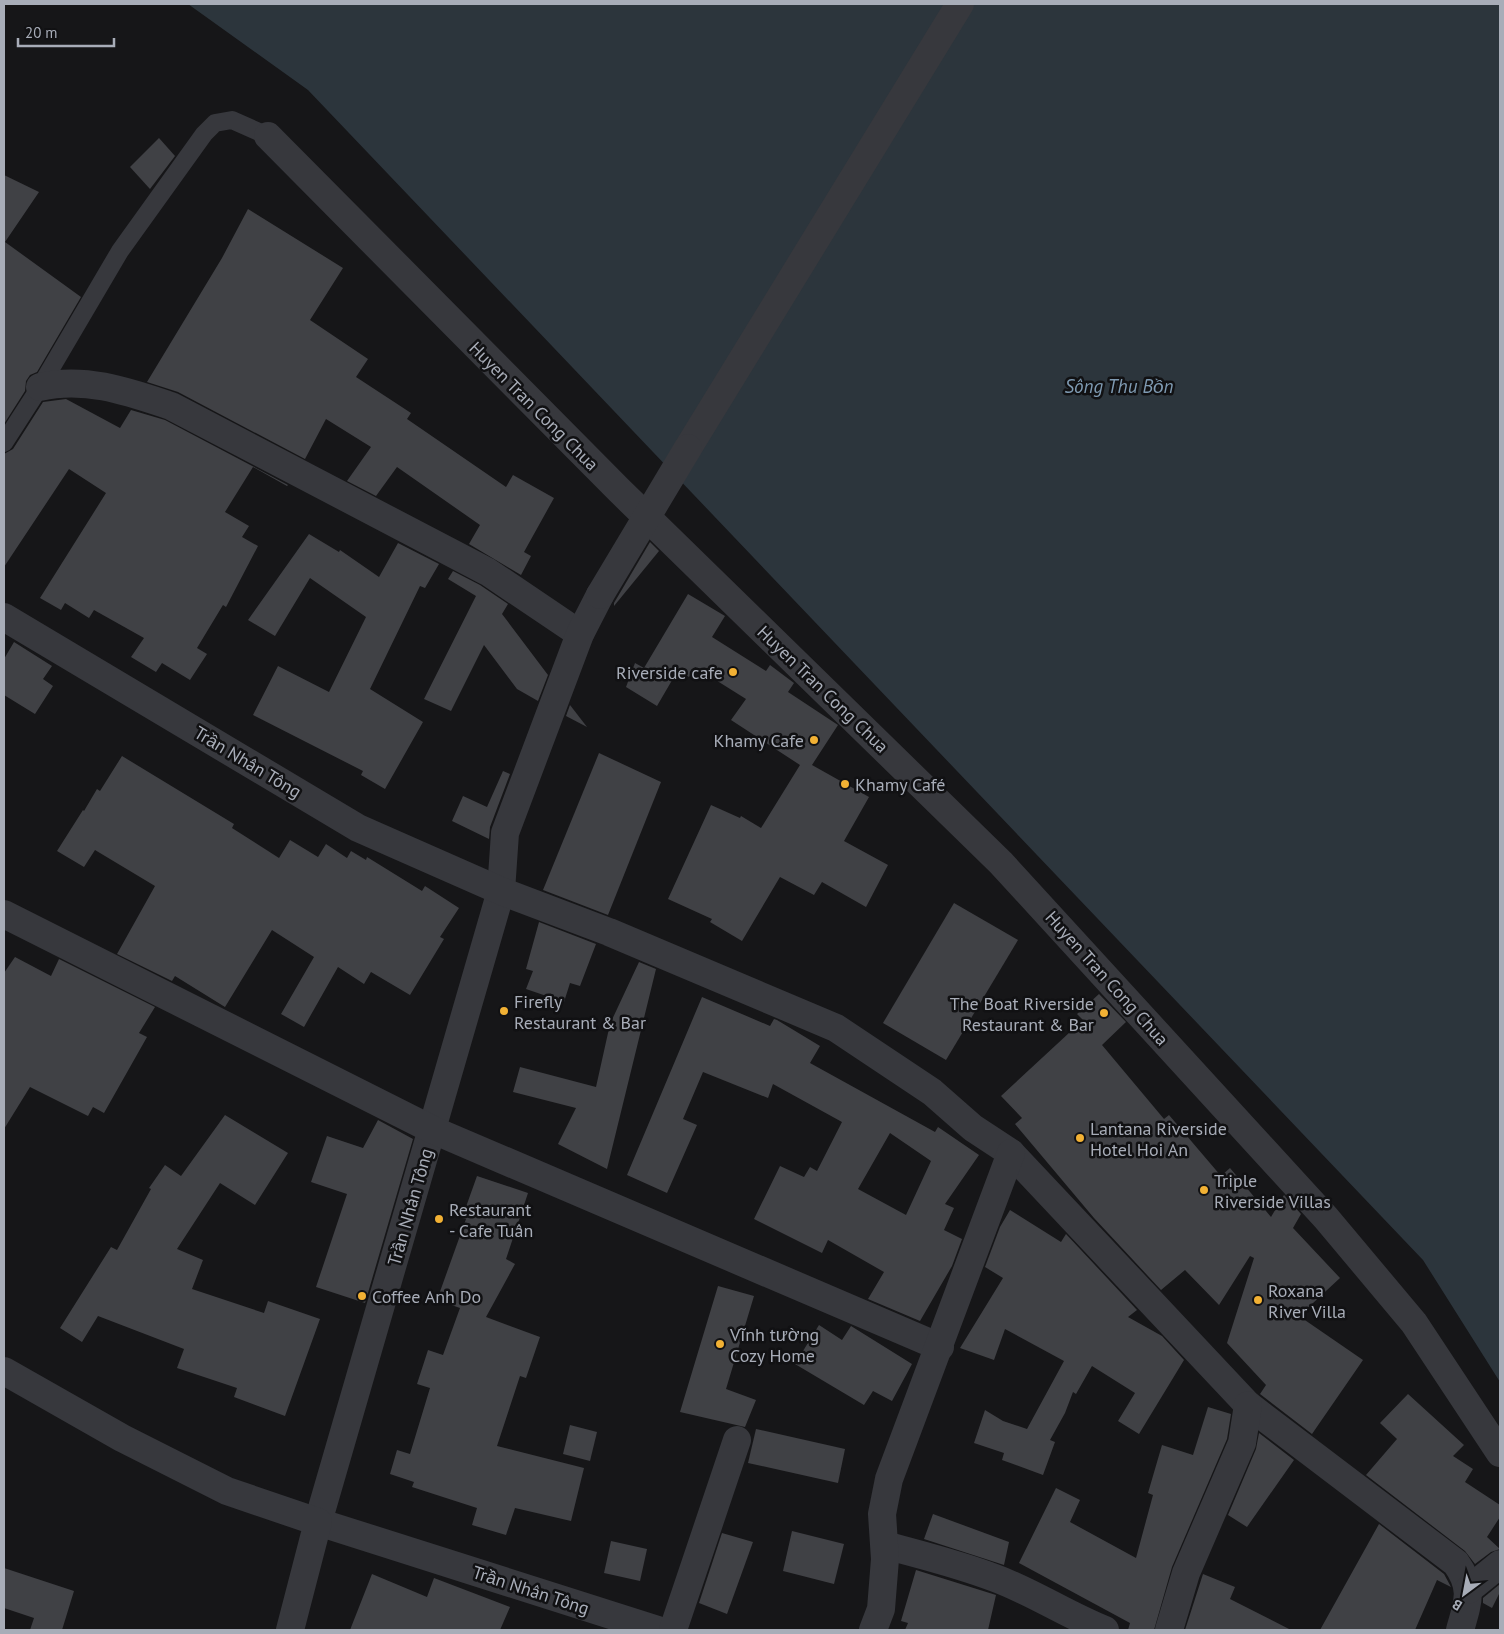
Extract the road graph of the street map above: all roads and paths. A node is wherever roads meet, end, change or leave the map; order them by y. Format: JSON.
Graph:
{"nodes":[{"id":1,"x":960,"y":4,"type":"edge"},
{"id":2,"x":268,"y":136,"type":"joint"},
{"id":3,"x":40,"y":387,"type":"junction"},
{"id":4,"x":4,"y":443,"type":"edge"},
{"id":5,"x":4,"y":617,"type":"edge"},
{"id":6,"x":580,"y":634,"type":"junction"},
{"id":7,"x":501,"y":892,"type":"junction"},
{"id":8,"x":4,"y":914,"type":"edge"},
{"id":9,"x":433,"y":1130,"type":"junction"},
{"id":10,"x":1010,"y":1153,"type":"junction"},
{"id":11,"x":940,"y":1347,"type":"junction"},
{"id":12,"x":4,"y":1370,"type":"edge"},
{"id":13,"x":1248,"y":1405,"type":"junction"},
{"id":14,"x":737,"y":1440,"type":"dead end"},
{"id":15,"x":1500,"y":1452,"type":"edge"},
{"id":16,"x":318,"y":1522,"type":"junction"},
{"id":17,"x":885,"y":1544,"type":"junction"},
{"id":18,"x":1500,"y":1564,"type":"edge"},
{"id":19,"x":1468,"y":1590,"type":"junction"},
{"id":20,"x":290,"y":1630,"type":"edge"},
{"id":21,"x":658,"y":1630,"type":"edge"},
{"id":22,"x":673,"y":1630,"type":"edge"},
{"id":23,"x":873,"y":1630,"type":"edge"},
{"id":24,"x":1105,"y":1630,"type":"edge"},
{"id":25,"x":1169,"y":1630,"type":"edge"},
{"id":26,"x":1460,"y":1630,"type":"edge"}],
"edges":[{"from":1,"to":6,"type":"street","name":"Trần Nhân Tông","bridge":true},
{"from":2,"to":3,"type":"lane"},
{"from":2,"to":15,"type":"street","name":"Huyen Tran Cong Chua"},
{"from":3,"to":4,"type":"lane"},
{"from":3,"to":6,"type":"street"},
{"from":5,"to":7,"type":"street","name":"Trần Nhân Tông"},
{"from":6,"to":7,"type":"street","name":"Trần Nhân Tông"},
{"from":7,"to":9,"type":"street","name":"Trần Nhân Tông"},
{"from":7,"to":10,"type":"street"},
{"from":8,"to":9,"type":"street"},
{"from":9,"to":11,"type":"street"},
{"from":9,"to":16,"type":"street","name":"Trần Nhân Tông"},
{"from":10,"to":11,"type":"street"},
{"from":10,"to":13,"type":"street"},
{"from":11,"to":17,"type":"street"},
{"from":12,"to":16,"type":"street","name":"Trần Nhân Tông"},
{"from":13,"to":19,"type":"street"},
{"from":13,"to":25,"type":"street"},
{"from":14,"to":22,"type":"street"},
{"from":16,"to":20,"type":"street"},
{"from":16,"to":21,"type":"street","name":"Trần Nhân Tông"},
{"from":17,"to":23,"type":"street"},
{"from":17,"to":24,"type":"street"},
{"from":18,"to":19,"type":"street"},
{"from":19,"to":26,"type":"street"}]}
